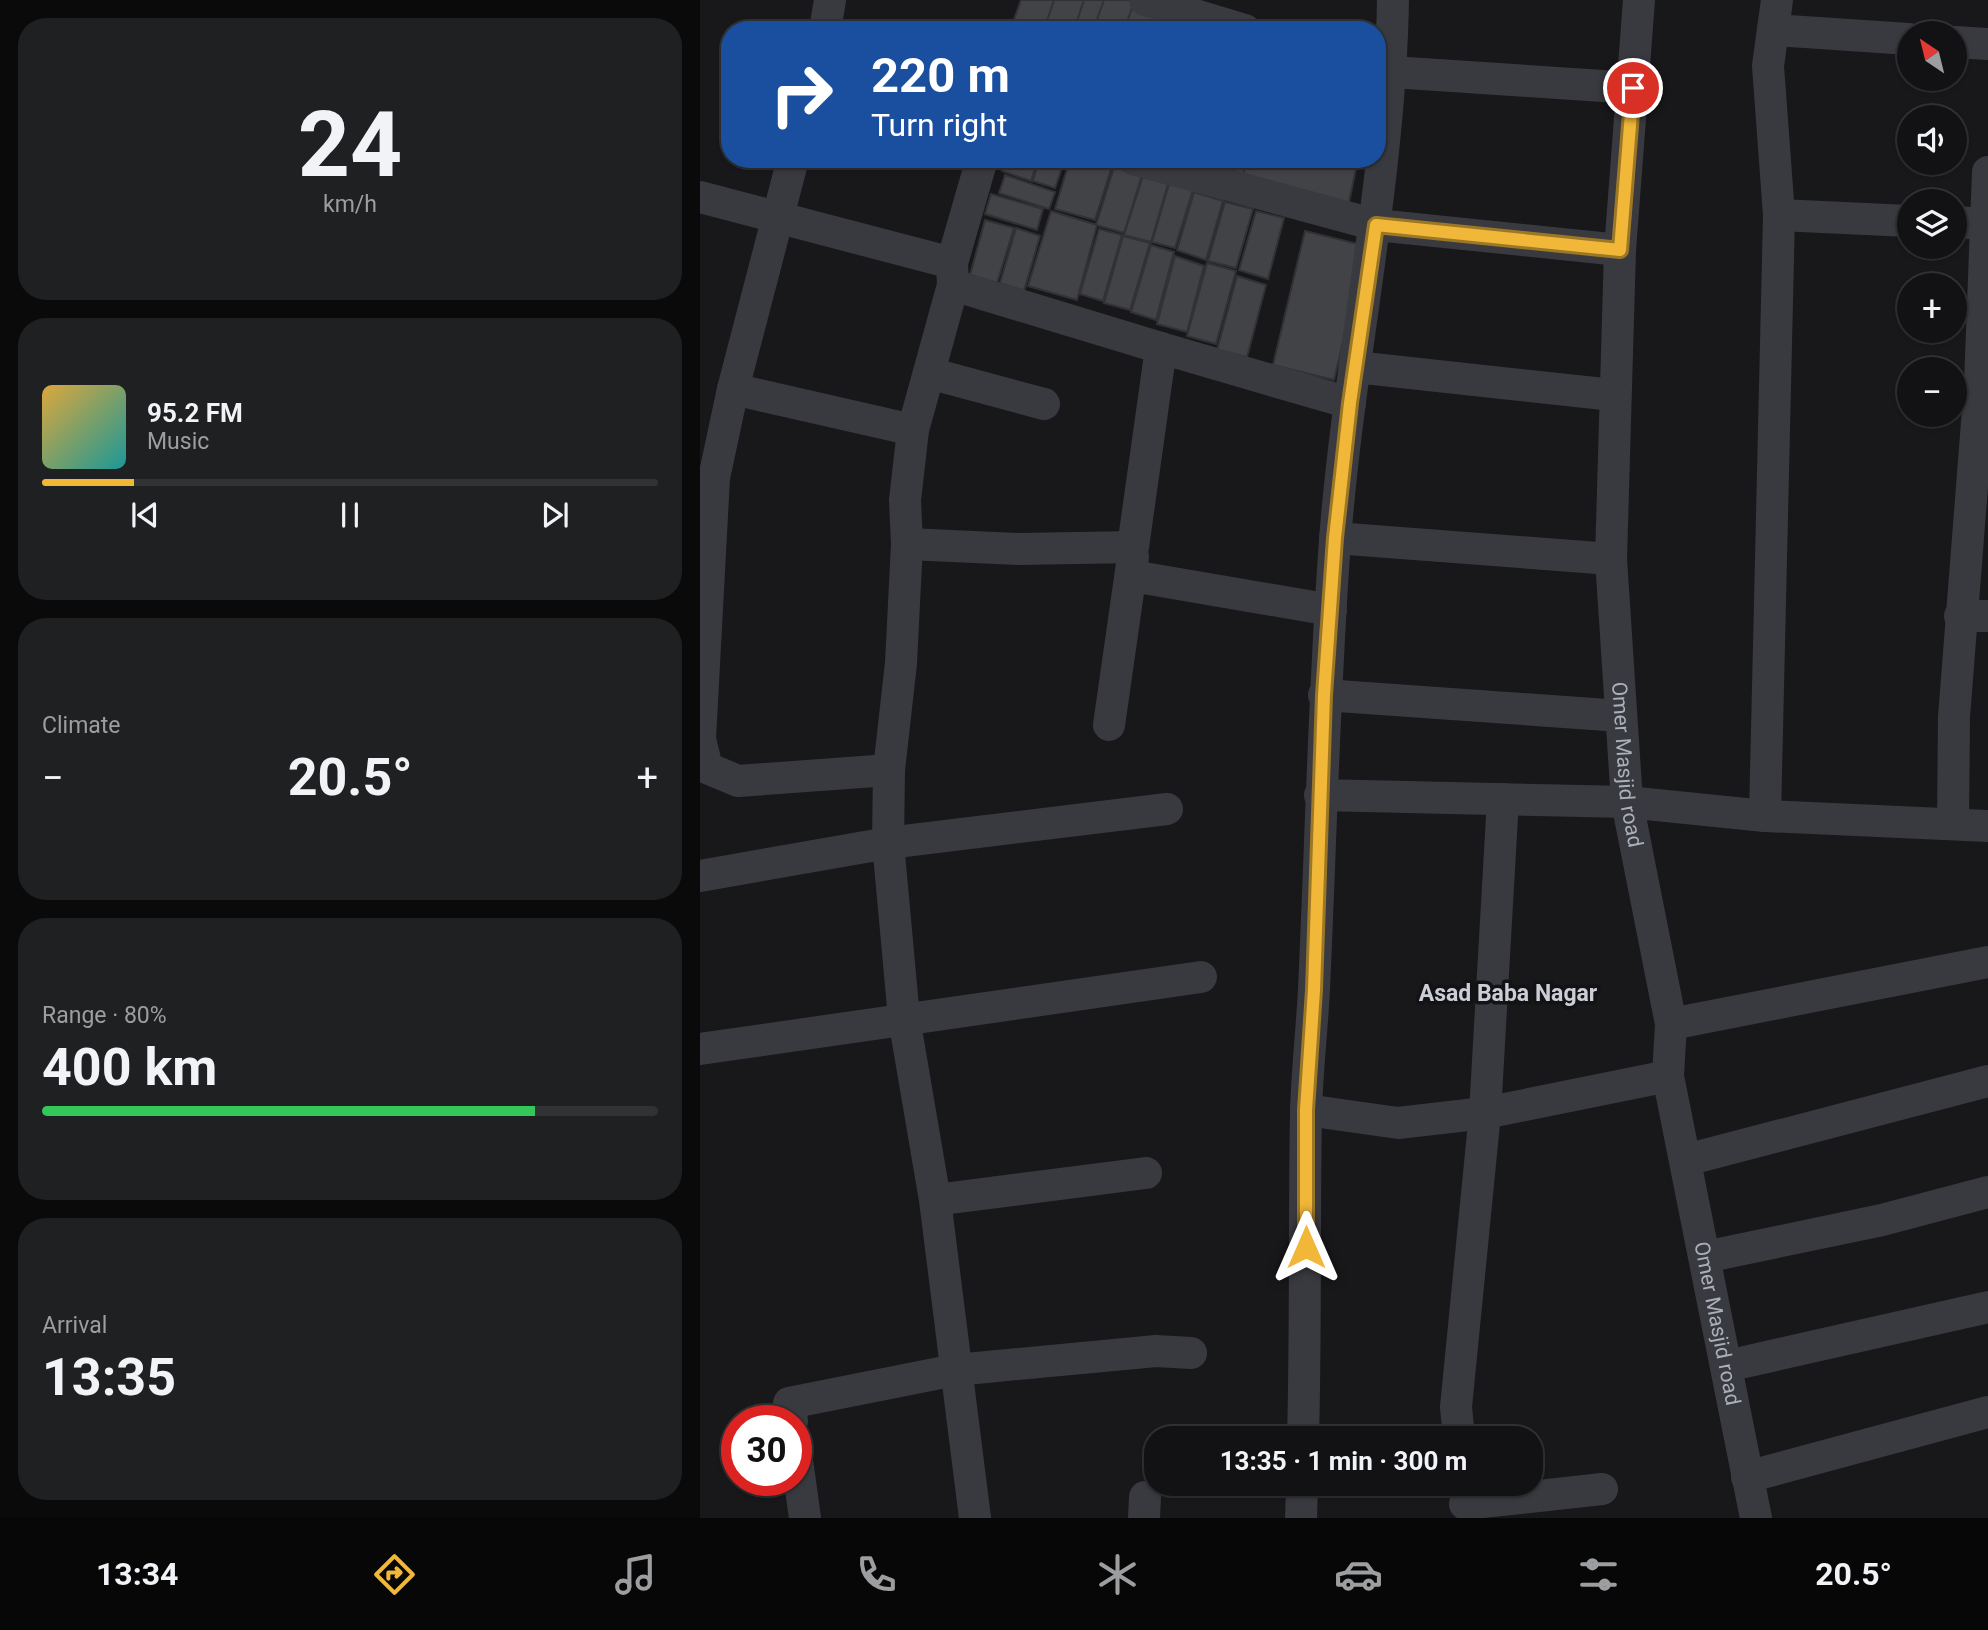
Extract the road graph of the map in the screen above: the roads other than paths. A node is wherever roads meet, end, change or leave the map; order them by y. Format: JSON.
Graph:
{"nodes":[{"id":1,"x":830,"y":0,"type":"edge"},
{"id":2,"x":1145,"y":0,"type":"edge"},
{"id":3,"x":1394,"y":0,"type":"edge"},
{"id":4,"x":1640,"y":0,"type":"edge"},
{"id":5,"x":1775,"y":15,"type":"edge"},
{"id":6,"x":826,"y":21,"type":"edge"},
{"id":7,"x":1215,"y":21,"type":"edge"},
{"id":8,"x":1897,"y":37,"type":"edge"},
{"id":9,"x":1967,"y":43,"type":"edge"},
{"id":10,"x":1988,"y":44,"type":"edge"},
{"id":11,"x":1386,"y":62,"type":"edge"},
{"id":12,"x":1386,"y":70,"type":"edge"},
{"id":13,"x":1633,"y":88,"type":"junction"},
{"id":14,"x":791,"y":168,"type":"edge"},
{"id":15,"x":980,"y":168,"type":"edge"},
{"id":16,"x":1166,"y":168,"type":"edge"},
{"id":17,"x":1379,"y":168,"type":"edge"},
{"id":18,"x":1988,"y":172,"type":"edge"},
{"id":19,"x":700,"y":197,"type":"edge"},
{"id":20,"x":1779,"y":215,"type":"junction"},
{"id":21,"x":778,"y":218,"type":"junction"},
{"id":22,"x":1897,"y":220,"type":"edge"},
{"id":23,"x":1970,"y":223,"type":"edge"},
{"id":24,"x":1376,"y":225,"type":"junction"},
{"id":25,"x":1620,"y":250,"type":"junction"},
{"id":26,"x":1986,"y":268,"type":"edge"},
{"id":27,"x":953,"y":274,"type":"junction"},
{"id":28,"x":1161,"y":348,"type":"junction"},
{"id":29,"x":1355,"y":367,"type":"junction"},
{"id":30,"x":929,"y":373,"type":"junction"},
{"id":31,"x":1984,"y":384,"type":"edge"},
{"id":32,"x":733,"y":389,"type":"junction"},
{"id":33,"x":1614,"y":395,"type":"junction"},
{"id":34,"x":1350,"y":403,"type":"junction"},
{"id":35,"x":1044,"y":404,"type":"dead end"},
{"id":36,"x":913,"y":430,"type":"junction"},
{"id":37,"x":707,"y":476,"type":"edge"},
{"id":38,"x":1978,"y":517,"type":"edge"},
{"id":39,"x":1335,"y":538,"type":"junction"},
{"id":40,"x":907,"y":544,"type":"junction"},
{"id":41,"x":1611,"y":559,"type":"junction"},
{"id":42,"x":1132,"y":562,"type":"junction"},
{"id":43,"x":1331,"y":610,"type":"junction"},
{"id":44,"x":1974,"y":616,"type":"edge"},
{"id":45,"x":1324,"y":695,"type":"junction"},
{"id":46,"x":1621,"y":716,"type":"junction"},
{"id":47,"x":1109,"y":725,"type":"dead end"},
{"id":48,"x":889,"y":770,"type":"junction"},
{"id":49,"x":1320,"y":794,"type":"junction"},
{"id":50,"x":1503,"y":799,"type":"junction"},
{"id":51,"x":1627,"y":802,"type":"junction"},
{"id":52,"x":1167,"y":809,"type":"dead end"},
{"id":53,"x":1765,"y":816,"type":"junction"},
{"id":54,"x":1953,"y":824,"type":"junction"},
{"id":55,"x":1988,"y":825,"type":"edge"},
{"id":56,"x":888,"y":844,"type":"junction"},
{"id":57,"x":700,"y":876,"type":"edge"},
{"id":58,"x":1988,"y":962,"type":"edge"},
{"id":59,"x":1201,"y":977,"type":"dead end"},
{"id":60,"x":904,"y":1018,"type":"junction"},
{"id":61,"x":1671,"y":1024,"type":"junction"},
{"id":62,"x":700,"y":1049,"type":"edge"},
{"id":63,"x":1668,"y":1076,"type":"junction"},
{"id":64,"x":1988,"y":1082,"type":"edge"},
{"id":65,"x":1306,"y":1110,"type":"junction"},
{"id":66,"x":1485,"y":1113,"type":"junction"},
{"id":67,"x":1686,"y":1160,"type":"junction"},
{"id":68,"x":1146,"y":1173,"type":"dead end"},
{"id":69,"x":1988,"y":1192,"type":"edge"},
{"id":70,"x":935,"y":1200,"type":"junction"},
{"id":71,"x":1705,"y":1257,"type":"junction"},
{"id":72,"x":1988,"y":1307,"type":"edge"},
{"id":73,"x":1191,"y":1353,"type":"dead end"},
{"id":74,"x":1727,"y":1366,"type":"junction"},
{"id":75,"x":956,"y":1370,"type":"junction"},
{"id":76,"x":789,"y":1405,"type":"edge"},
{"id":77,"x":1988,"y":1412,"type":"edge"},
{"id":78,"x":1303,"y":1426,"type":"edge"},
{"id":79,"x":1458,"y":1426,"type":"edge"},
{"id":80,"x":1747,"y":1477,"type":"junction"},
{"id":81,"x":1602,"y":1489,"type":"dead end"},
{"id":82,"x":802,"y":1496,"type":"edge"},
{"id":83,"x":1302,"y":1496,"type":"edge"},
{"id":84,"x":1465,"y":1502,"type":"edge"},
{"id":85,"x":805,"y":1518,"type":"edge"},
{"id":86,"x":975,"y":1518,"type":"edge"},
{"id":87,"x":1301,"y":1518,"type":"edge"},
{"id":88,"x":1756,"y":1518,"type":"edge"}],
"edges":[{"from":1,"to":6,"type":"street"},
{"from":2,"to":7,"type":"street"},
{"from":3,"to":11,"type":"street"},
{"from":4,"to":13,"type":"street","name":"Omer Masjid road"},
{"from":5,"to":8,"type":"street"},
{"from":5,"to":20,"type":"street"},
{"from":9,"to":10,"type":"street"},
{"from":12,"to":13,"type":"street"},
{"from":13,"to":25,"type":"street","name":"Omer Masjid road"},
{"from":14,"to":21,"type":"street"},
{"from":15,"to":27,"type":"street"},
{"from":16,"to":24,"type":"street"},
{"from":17,"to":24,"type":"street"},
{"from":18,"to":23,"type":"street"},
{"from":19,"to":21,"type":"street"},
{"from":20,"to":22,"type":"street"},
{"from":20,"to":53,"type":"street"},
{"from":21,"to":27,"type":"street"},
{"from":21,"to":32,"type":"street"},
{"from":23,"to":26,"type":"street"},
{"from":24,"to":25,"type":"street"},
{"from":24,"to":29,"type":"street"},
{"from":25,"to":33,"type":"street","name":"Omer Masjid road"},
{"from":26,"to":31,"type":"street"},
{"from":27,"to":28,"type":"street"},
{"from":27,"to":30,"type":"street"},
{"from":28,"to":34,"type":"street"},
{"from":28,"to":42,"type":"street"},
{"from":29,"to":33,"type":"street"},
{"from":29,"to":34,"type":"street"},
{"from":30,"to":35,"type":"street"},
{"from":30,"to":36,"type":"street"},
{"from":31,"to":38,"type":"street"},
{"from":32,"to":36,"type":"street"},
{"from":32,"to":37,"type":"street"},
{"from":33,"to":41,"type":"street","name":"Omer Masjid road"},
{"from":34,"to":39,"type":"street"},
{"from":36,"to":40,"type":"street"},
{"from":37,"to":48,"type":"street"},
{"from":38,"to":44,"type":"street"},
{"from":39,"to":41,"type":"street"},
{"from":39,"to":43,"type":"street"},
{"from":40,"to":42,"type":"street"},
{"from":40,"to":48,"type":"street"},
{"from":41,"to":46,"type":"street","name":"Omer Masjid road"},
{"from":42,"to":43,"type":"street"},
{"from":42,"to":47,"type":"street"},
{"from":43,"to":45,"type":"street"},
{"from":44,"to":54,"type":"street"},
{"from":45,"to":46,"type":"street"},
{"from":45,"to":49,"type":"street"},
{"from":46,"to":51,"type":"street","name":"Omer Masjid road"},
{"from":48,"to":56,"type":"street"},
{"from":49,"to":50,"type":"street"},
{"from":49,"to":65,"type":"street"},
{"from":50,"to":51,"type":"street"},
{"from":50,"to":66,"type":"street"},
{"from":51,"to":53,"type":"street"},
{"from":51,"to":61,"type":"street","name":"Omer Masjid road"},
{"from":52,"to":56,"type":"street"},
{"from":53,"to":54,"type":"street"},
{"from":54,"to":55,"type":"street"},
{"from":56,"to":57,"type":"street"},
{"from":56,"to":60,"type":"street"},
{"from":58,"to":61,"type":"street"},
{"from":59,"to":60,"type":"street"},
{"from":60,"to":62,"type":"street"},
{"from":60,"to":70,"type":"street"},
{"from":61,"to":63,"type":"street","name":"Omer Masjid road"},
{"from":63,"to":66,"type":"street"},
{"from":63,"to":67,"type":"street","name":"Omer Masjid road"},
{"from":64,"to":67,"type":"street"},
{"from":65,"to":66,"type":"street"},
{"from":65,"to":78,"type":"street"},
{"from":66,"to":79,"type":"street"},
{"from":67,"to":71,"type":"street","name":"Omer Masjid road"},
{"from":68,"to":70,"type":"street"},
{"from":69,"to":71,"type":"street"},
{"from":70,"to":75,"type":"street"},
{"from":71,"to":74,"type":"street","name":"Omer Masjid road"},
{"from":72,"to":74,"type":"street"},
{"from":73,"to":75,"type":"street"},
{"from":74,"to":80,"type":"street","name":"Omer Masjid road"},
{"from":75,"to":76,"type":"street"},
{"from":75,"to":86,"type":"street"},
{"from":77,"to":80,"type":"street"},
{"from":80,"to":88,"type":"street","name":"Omer Masjid road"},
{"from":81,"to":84,"type":"street"},
{"from":82,"to":85,"type":"street"},
{"from":83,"to":87,"type":"street"}]}
